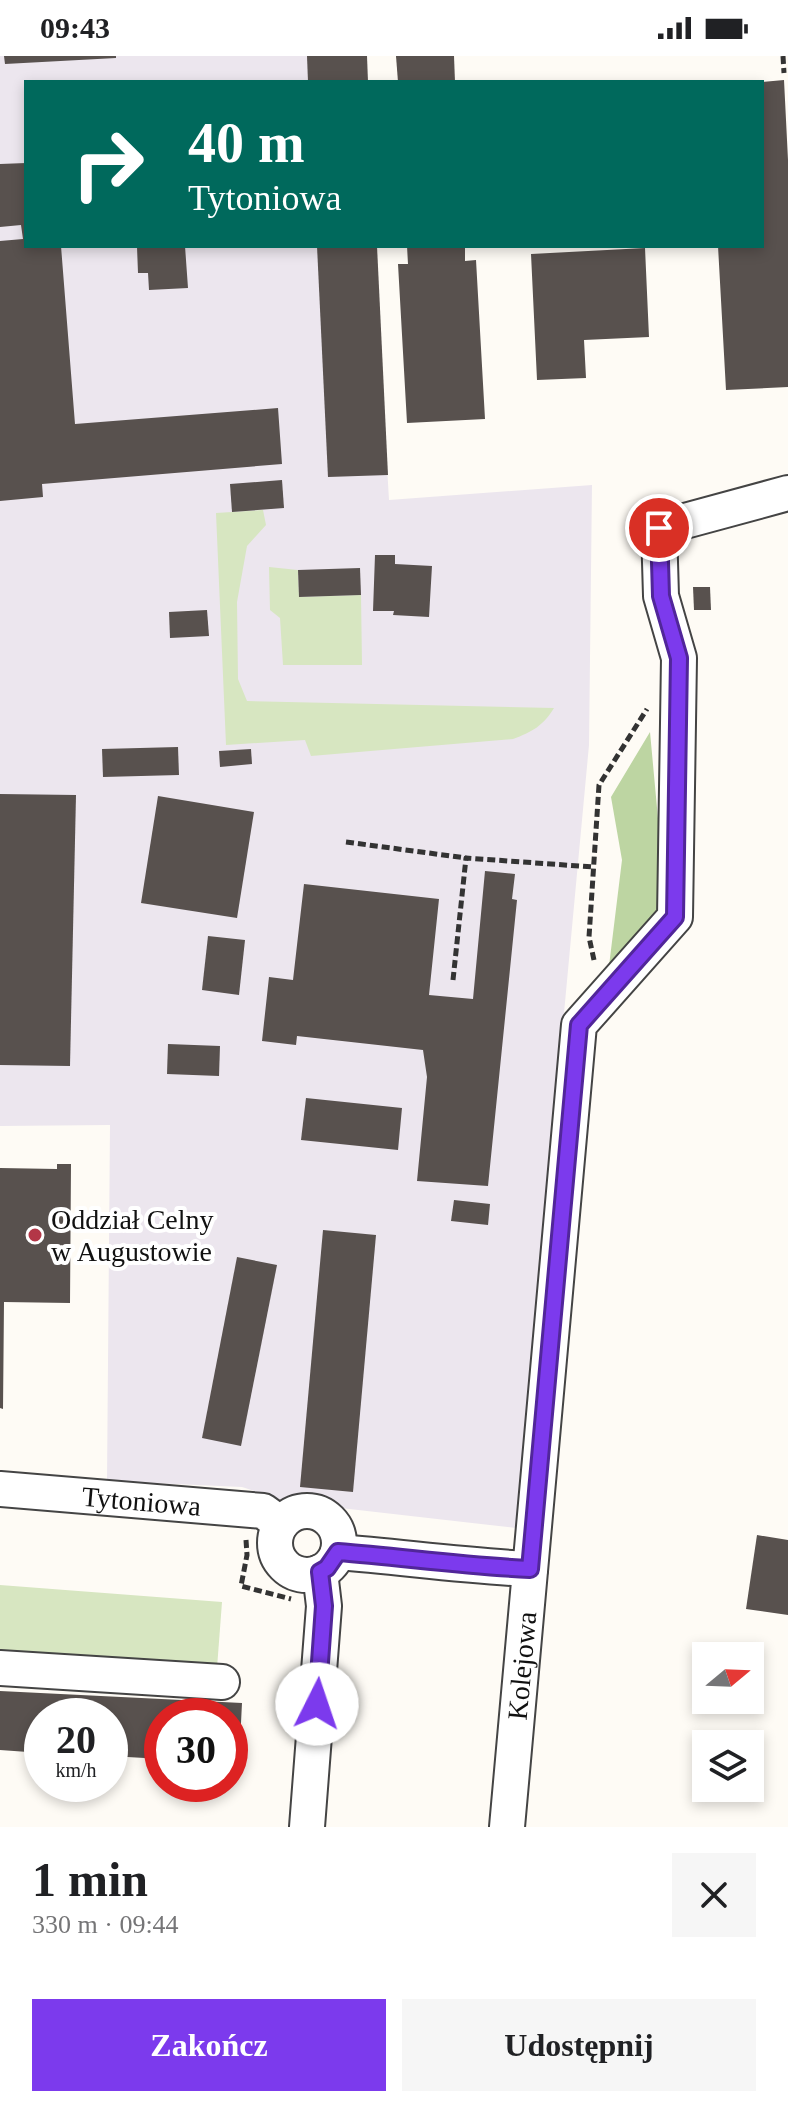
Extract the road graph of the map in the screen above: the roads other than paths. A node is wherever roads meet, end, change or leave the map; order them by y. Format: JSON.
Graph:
{"nodes":[{"id":1,"x":788,"y":493,"type":"edge"},
{"id":2,"x":0,"y":1489,"type":"edge"},
{"id":3,"x":281,"y":1524,"type":"junction"},
{"id":4,"x":329,"y":1562,"type":"junction"},
{"id":5,"x":530,"y":1569,"type":"junction"},
{"id":6,"x":0,"y":1668,"type":"edge"},
{"id":7,"x":222,"y":1682,"type":"dead end"},
{"id":8,"x":307,"y":1827,"type":"edge"},
{"id":9,"x":507,"y":1827,"type":"edge"}],
"edges":[{"from":1,"to":5,"type":"street","name":"Kolejowa"},
{"from":2,"to":3,"type":"street","name":"Tytoniowa"},
{"from":3,"to":4,"type":"street"},
{"from":3,"to":4,"type":"street"},
{"from":4,"to":5,"type":"street"},
{"from":4,"to":8,"type":"street"},
{"from":5,"to":9,"type":"street","name":"Kolejowa"},
{"from":6,"to":7,"type":"street"}]}
